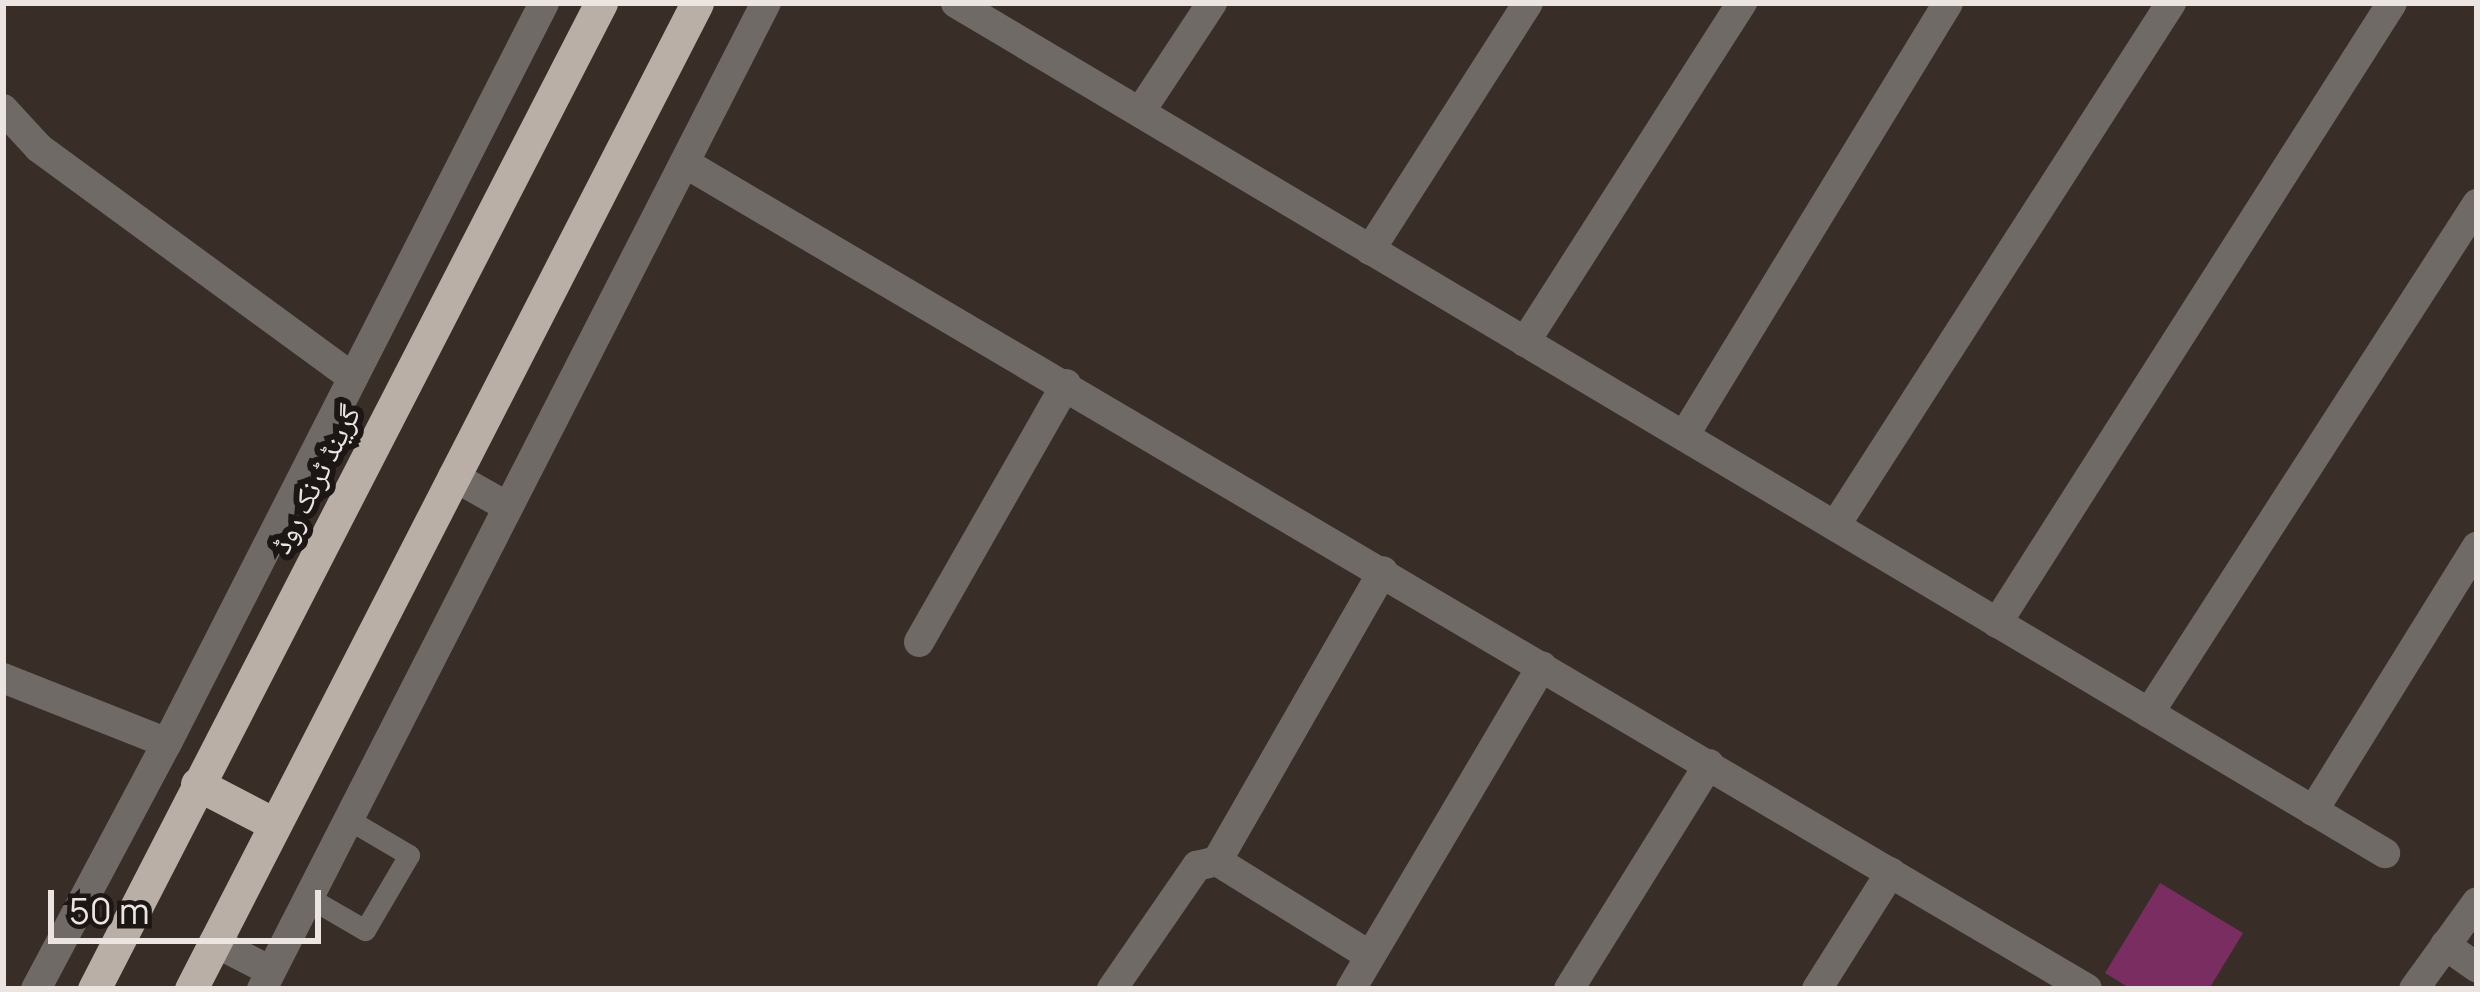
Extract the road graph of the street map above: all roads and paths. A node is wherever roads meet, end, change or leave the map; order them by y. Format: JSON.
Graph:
{"nodes":[{"id":1,"x":602,"y":3,"type":"edge"},
{"id":2,"x":697,"y":3,"type":"edge"},
{"id":3,"x":766,"y":3,"type":"edge"},
{"id":4,"x":956,"y":3,"type":"edge"},
{"id":5,"x":1212,"y":3,"type":"edge"},
{"id":6,"x":1528,"y":3,"type":"edge"},
{"id":7,"x":1742,"y":3,"type":"edge"},
{"id":8,"x":1948,"y":3,"type":"edge"},
{"id":9,"x":2171,"y":3,"type":"edge"},
{"id":10,"x":2392,"y":3,"type":"edge"},
{"id":11,"x":531,"y":9,"type":"edge"},
{"id":12,"x":3,"y":109,"type":"edge"},
{"id":13,"x":1139,"y":112,"type":"junction"},
{"id":14,"x":685,"y":163,"type":"junction"},
{"id":15,"x":2477,"y":204,"type":"edge"},
{"id":16,"x":1370,"y":250,"type":"junction"},
{"id":17,"x":1525,"y":342,"type":"junction"},
{"id":18,"x":353,"y":378,"type":"junction"},
{"id":19,"x":1066,"y":384,"type":"junction"},
{"id":20,"x":1684,"y":436,"type":"junction"},
{"id":21,"x":453,"y":476,"type":"junction"},
{"id":22,"x":508,"y":507,"type":"junction"},
{"id":23,"x":1835,"y":526,"type":"junction"},
{"id":24,"x":2477,"y":547,"type":"edge"},
{"id":25,"x":1382,"y":572,"type":"junction"},
{"id":26,"x":1997,"y":622,"type":"junction"},
{"id":27,"x":919,"y":642,"type":"dead end"},
{"id":28,"x":1542,"y":666,"type":"junction"},
{"id":29,"x":3,"y":679,"type":"edge"},
{"id":30,"x":2149,"y":713,"type":"junction"},
{"id":31,"x":167,"y":743,"type":"junction"},
{"id":32,"x":1708,"y":764,"type":"junction"},
{"id":33,"x":197,"y":784,"type":"junction"},
{"id":34,"x":2313,"y":811,"type":"junction"},
{"id":35,"x":348,"y":819,"type":"junction"},
{"id":36,"x":274,"y":824,"type":"junction"},
{"id":37,"x":2385,"y":853,"type":"dead end"},
{"id":38,"x":1217,"y":861,"type":"junction"},
{"id":39,"x":1891,"y":872,"type":"junction"},
{"id":40,"x":308,"y":898,"type":"junction"},
{"id":41,"x":2477,"y":902,"type":"edge"},
{"id":42,"x":214,"y":942,"type":"junction"},
{"id":43,"x":2445,"y":945,"type":"junction"},
{"id":44,"x":1370,"y":956,"type":"junction"},
{"id":45,"x":2477,"y":968,"type":"edge"},
{"id":46,"x":266,"y":980,"type":"edge"},
{"id":47,"x":2069,"y":984,"type":"edge"},
{"id":48,"x":35,"y":989,"type":"edge"},
{"id":49,"x":94,"y":989,"type":"edge"},
{"id":50,"x":191,"y":989,"type":"edge"},
{"id":51,"x":1112,"y":989,"type":"edge"},
{"id":52,"x":1351,"y":989,"type":"edge"},
{"id":53,"x":1569,"y":989,"type":"edge"},
{"id":54,"x":1817,"y":989,"type":"edge"},
{"id":55,"x":2414,"y":989,"type":"edge"}],
"edges":[{"from":1,"to":33,"type":"highway","name":"گرینڈ ٹرنک روڈ"},
{"from":2,"to":21,"type":"highway"},
{"from":3,"to":14,"type":"street"},
{"from":4,"to":13,"type":"street"},
{"from":5,"to":13,"type":"street"},
{"from":6,"to":16,"type":"street"},
{"from":7,"to":17,"type":"street"},
{"from":8,"to":20,"type":"street"},
{"from":9,"to":23,"type":"street"},
{"from":10,"to":26,"type":"street"},
{"from":11,"to":18,"type":"street"},
{"from":12,"to":18,"type":"street"},
{"from":13,"to":16,"type":"street"},
{"from":14,"to":19,"type":"street"},
{"from":14,"to":22,"type":"street"},
{"from":15,"to":30,"type":"street"},
{"from":16,"to":17,"type":"street"},
{"from":17,"to":20,"type":"street"},
{"from":18,"to":31,"type":"street"},
{"from":19,"to":25,"type":"street"},
{"from":19,"to":27,"type":"street"},
{"from":20,"to":23,"type":"street"},
{"from":21,"to":22,"type":"street"},
{"from":21,"to":36,"type":"highway"},
{"from":22,"to":35,"type":"street"},
{"from":23,"to":26,"type":"street"},
{"from":24,"to":34,"type":"street"},
{"from":25,"to":28,"type":"street"},
{"from":25,"to":38,"type":"street"},
{"from":26,"to":30,"type":"street"},
{"from":28,"to":32,"type":"street"},
{"from":28,"to":44,"type":"street"},
{"from":29,"to":31,"type":"street"},
{"from":30,"to":34,"type":"street"},
{"from":31,"to":48,"type":"street"},
{"from":32,"to":39,"type":"street"},
{"from":32,"to":53,"type":"street"},
{"from":33,"to":36,"type":"highway"},
{"from":33,"to":49,"type":"highway","name":"گرینڈ ٹرنک روڈ"},
{"from":34,"to":37,"type":"street"},
{"from":35,"to":40,"type":"street"},
{"from":35,"to":40,"type":"lane"},
{"from":36,"to":42,"type":"highway"},
{"from":38,"to":44,"type":"street"},
{"from":38,"to":51,"type":"street"},
{"from":39,"to":47,"type":"street"},
{"from":39,"to":54,"type":"street"},
{"from":40,"to":46,"type":"street"},
{"from":41,"to":43,"type":"street"},
{"from":42,"to":46,"type":"street"},
{"from":42,"to":50,"type":"highway"},
{"from":43,"to":45,"type":"street"},
{"from":43,"to":55,"type":"street"},
{"from":44,"to":52,"type":"street"}]}
